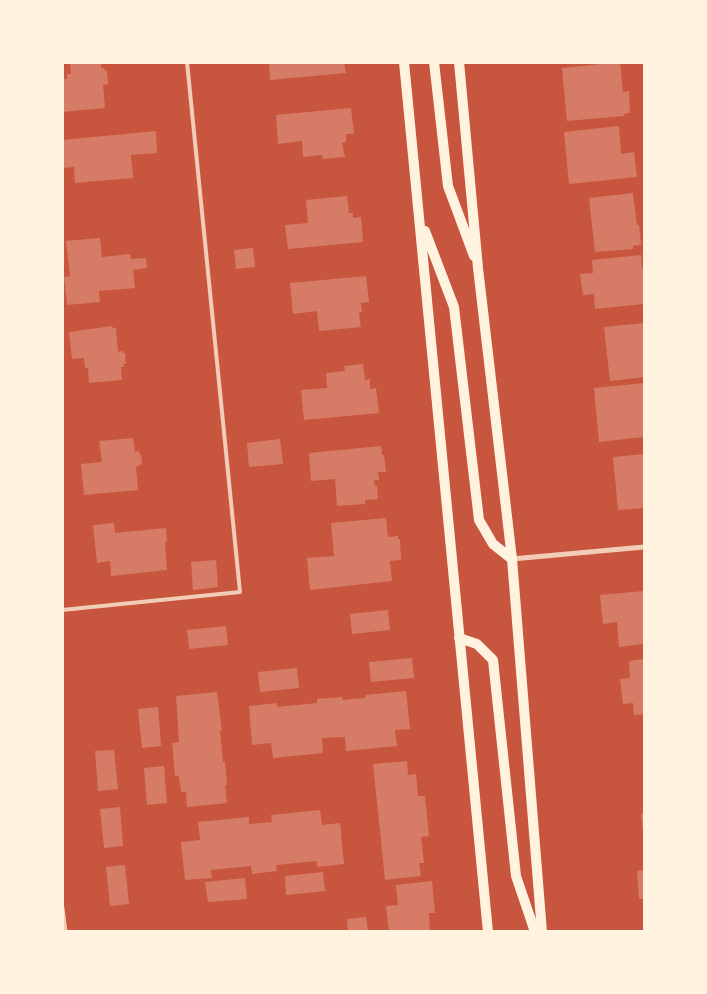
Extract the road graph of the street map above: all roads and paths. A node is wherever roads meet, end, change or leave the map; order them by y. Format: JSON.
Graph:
{"nodes":[{"id":1,"x":187,"y":62,"type":"edge"},
{"id":2,"x":404,"y":62,"type":"edge"},
{"id":3,"x":434,"y":62,"type":"edge"},
{"id":4,"x":459,"y":62,"type":"edge"},
{"id":5,"x":420,"y":218,"type":"junction"},
{"id":6,"x":478,"y":268,"type":"junction"},
{"id":7,"x":644,"y":547,"type":"edge"},
{"id":8,"x":512,"y":559,"type":"junction"},
{"id":9,"x":62,"y":610,"type":"edge"},
{"id":10,"x":459,"y":638,"type":"junction"},
{"id":11,"x":62,"y":908,"type":"edge"},
{"id":12,"x":65,"y":932,"type":"edge"},
{"id":13,"x":488,"y":932,"type":"edge"},
{"id":14,"x":535,"y":932,"type":"edge"},
{"id":15,"x":542,"y":932,"type":"edge"}],
"edges":[{"from":1,"to":9,"type":"lane"},
{"from":2,"to":5,"type":"main road"},
{"from":3,"to":6,"type":"main road"},
{"from":4,"to":6,"type":"main road"},
{"from":5,"to":8,"type":"main road"},
{"from":5,"to":10,"type":"main road"},
{"from":6,"to":8,"type":"main road"},
{"from":7,"to":8,"type":"street"},
{"from":8,"to":15,"type":"main road"},
{"from":10,"to":13,"type":"main road"},
{"from":10,"to":14,"type":"main road"},
{"from":11,"to":12,"type":"street"}]}
